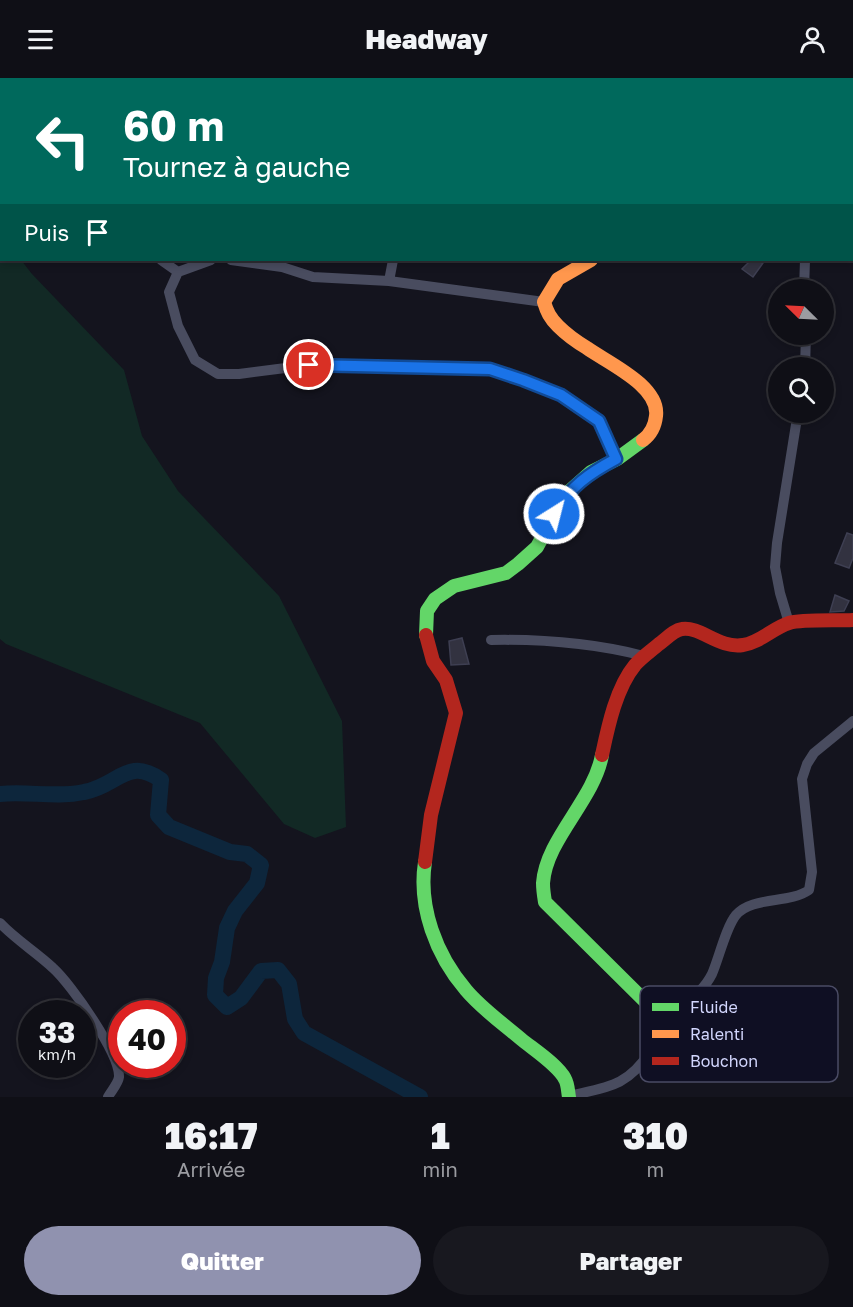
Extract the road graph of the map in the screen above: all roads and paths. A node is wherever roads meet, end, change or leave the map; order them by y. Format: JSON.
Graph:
{"nodes":[{"id":1,"x":162,"y":261,"type":"edge"},
{"id":2,"x":208,"y":261,"type":"edge"},
{"id":3,"x":238,"y":261,"type":"edge"},
{"id":4,"x":393,"y":261,"type":"edge"},
{"id":5,"x":588,"y":261,"type":"edge"},
{"id":6,"x":805,"y":261,"type":"edge"},
{"id":7,"x":177,"y":272,"type":"junction"},
{"id":8,"x":804,"y":279,"type":"edge"},
{"id":9,"x":389,"y":281,"type":"junction"},
{"id":10,"x":544,"y":302,"type":"junction"},
{"id":11,"x":796,"y":423,"type":"edge"},
{"id":12,"x":616,"y":459,"type":"junction"},
{"id":13,"x":853,"y":620,"type":"edge"},
{"id":14,"x":789,"y":623,"type":"junction"},
{"id":15,"x":491,"y":640,"type":"dead end"},
{"id":16,"x":644,"y":656,"type":"junction"},
{"id":17,"x":853,"y":721,"type":"edge"},
{"id":18,"x":0,"y":924,"type":"edge"},
{"id":19,"x":703,"y":986,"type":"edge"},
{"id":20,"x":640,"y":996,"type":"edge"},
{"id":21,"x":640,"y":1066,"type":"edge"},
{"id":22,"x":569,"y":1096,"type":"edge"},
{"id":23,"x":108,"y":1097,"type":"edge"}],
"edges":[{"from":1,"to":7,"type":"street"},
{"from":2,"to":7,"type":"street"},
{"from":3,"to":9,"type":"street"},
{"from":4,"to":9,"type":"street"},
{"from":5,"to":10,"type":"street"},
{"from":6,"to":8,"type":"street"},
{"from":7,"to":12,"type":"street"},
{"from":9,"to":10,"type":"street"},
{"from":10,"to":12,"type":"street"},
{"from":11,"to":14,"type":"street"},
{"from":12,"to":22,"type":"street"},
{"from":13,"to":14,"type":"street"},
{"from":14,"to":16,"type":"street"},
{"from":15,"to":16,"type":"street"},
{"from":16,"to":20,"type":"street"},
{"from":17,"to":19,"type":"street"},
{"from":18,"to":23,"type":"street"},
{"from":21,"to":22,"type":"street"}]}
